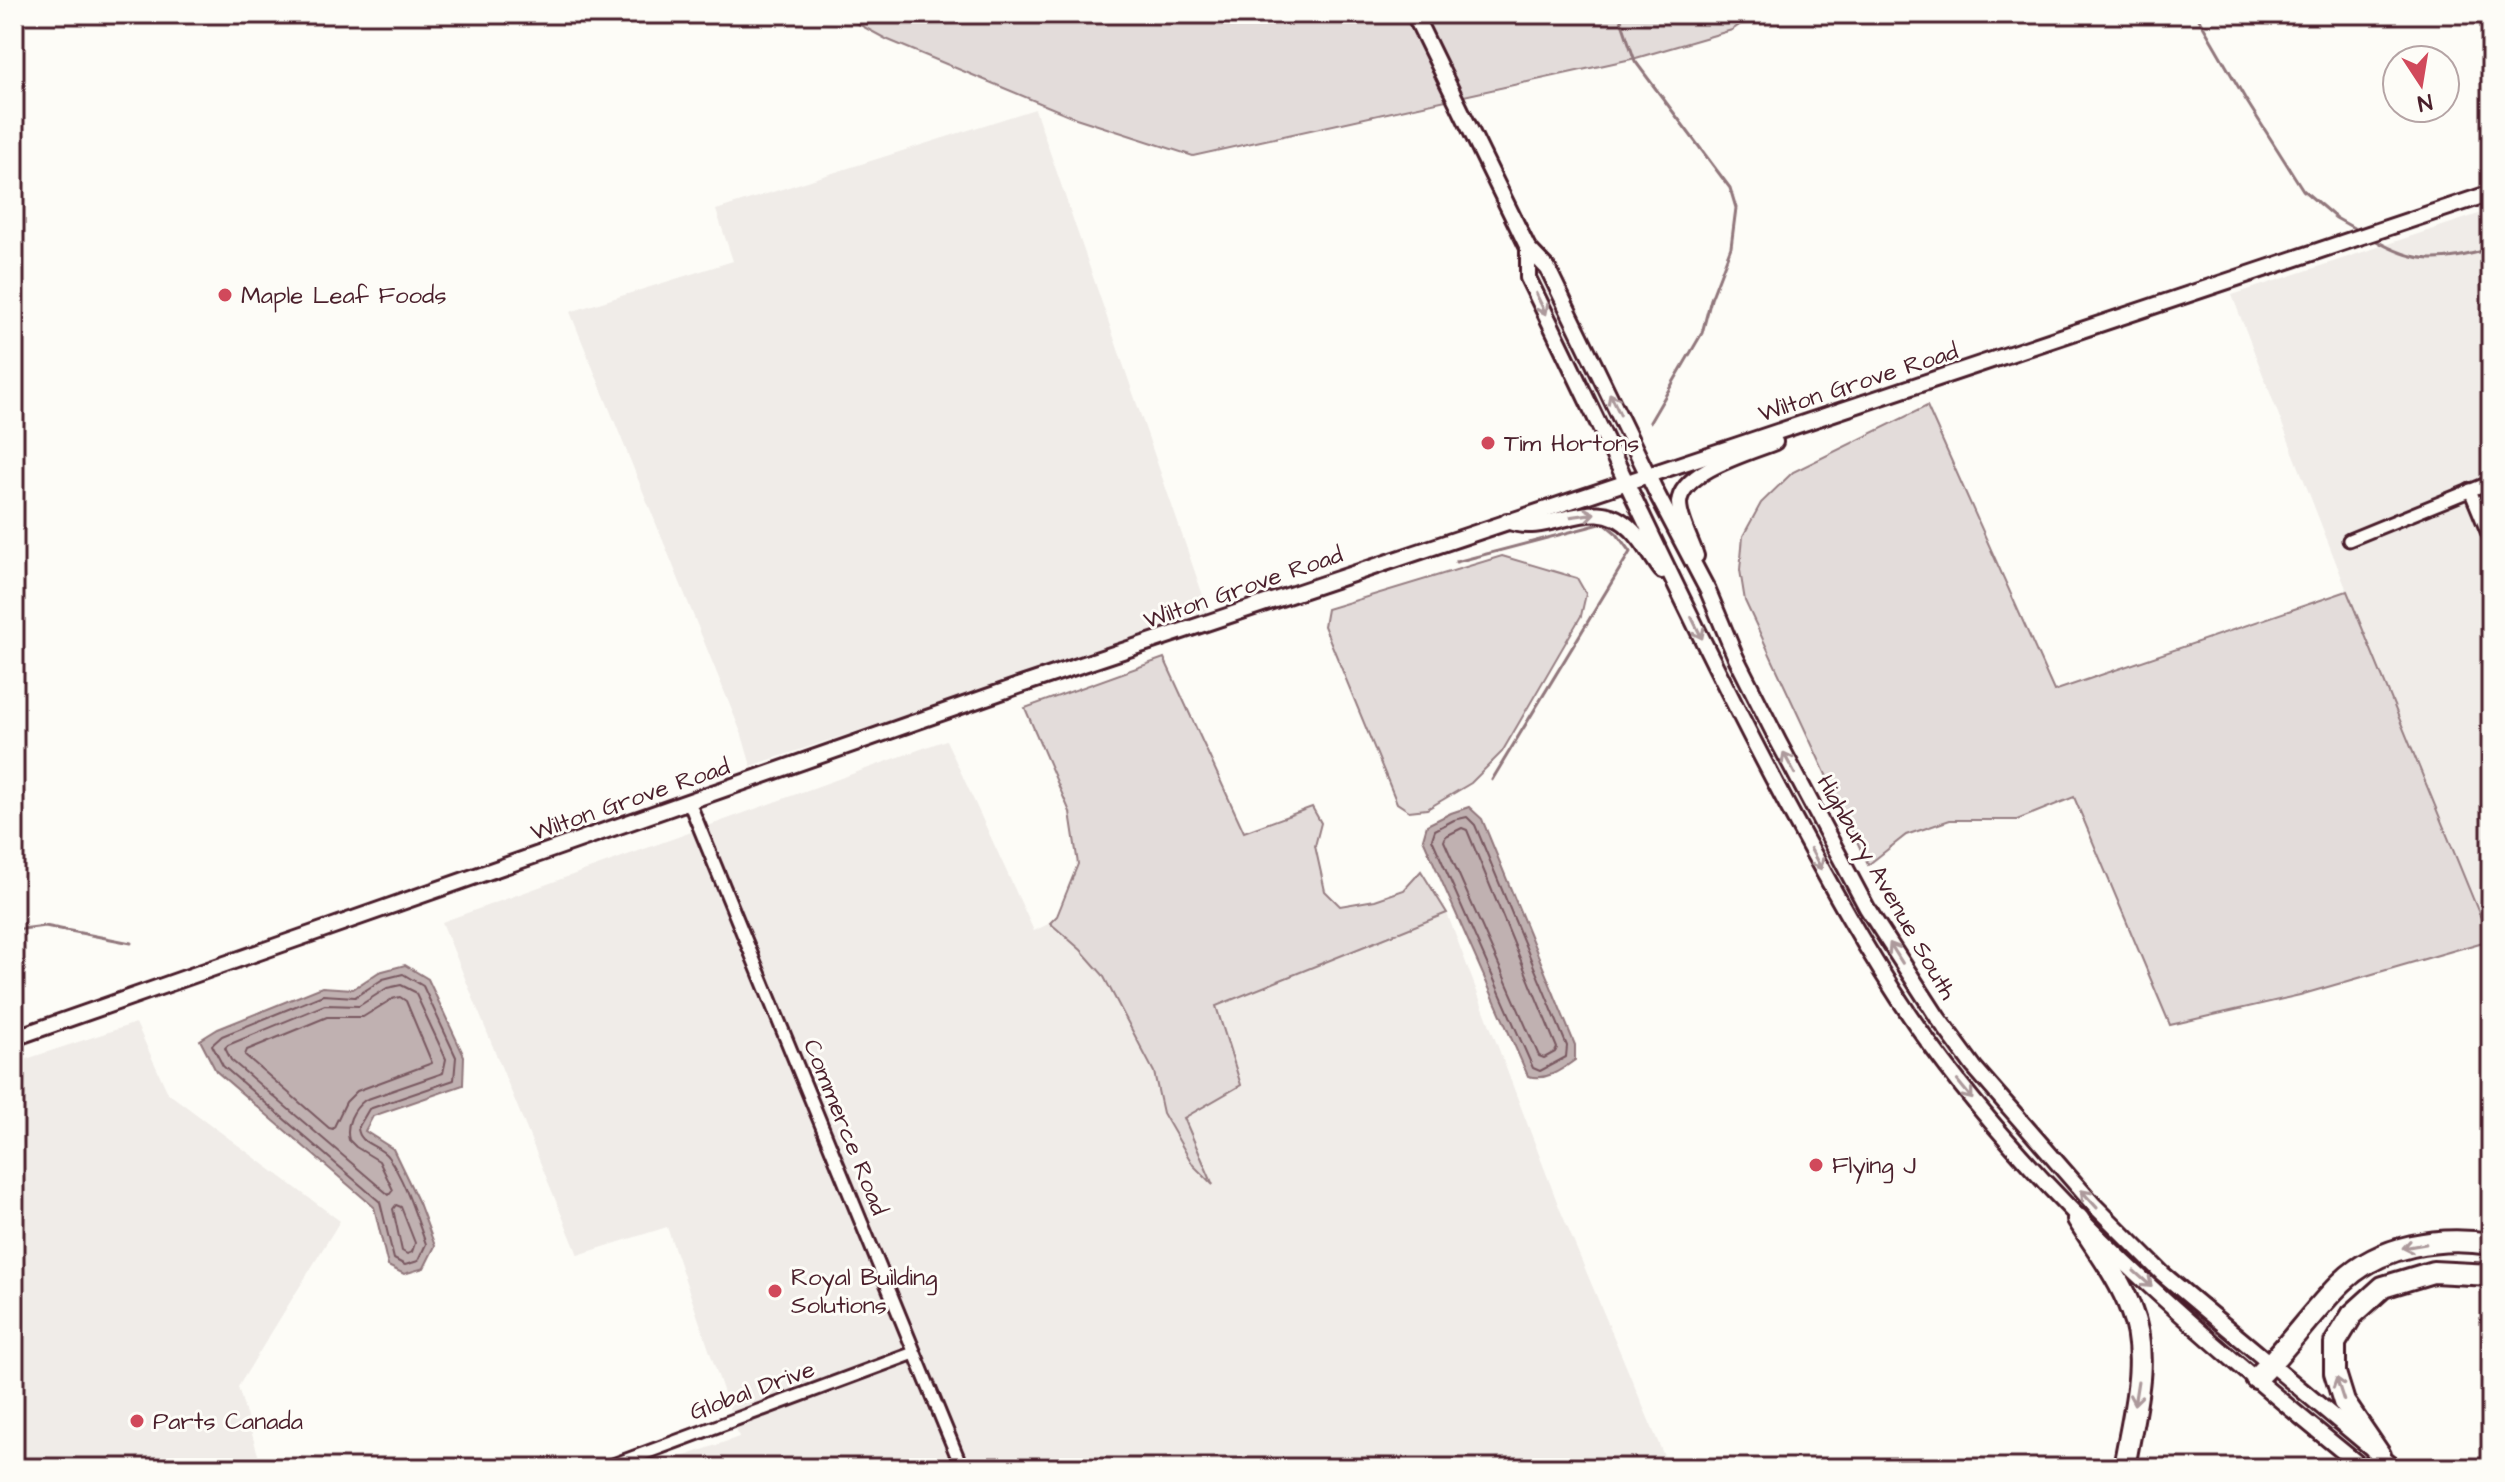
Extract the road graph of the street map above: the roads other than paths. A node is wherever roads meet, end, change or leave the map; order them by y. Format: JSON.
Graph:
{"nodes":[{"id":1,"x":1414,"y":14,"type":"edge"},
{"id":2,"x":2491,"y":193,"type":"edge"},
{"id":3,"x":1528,"y":248,"type":"junction"},
{"id":4,"x":1847,"y":409,"type":"junction"},
{"id":5,"x":1648,"y":474,"type":"junction"},
{"id":6,"x":1627,"y":481,"type":"junction"},
{"id":7,"x":2491,"y":482,"type":"edge"},
{"id":8,"x":2470,"y":490,"type":"junction"},
{"id":9,"x":1507,"y":521,"type":"junction"},
{"id":10,"x":2349,"y":540,"type":"dead end"},
{"id":11,"x":2491,"y":541,"type":"edge"},
{"id":12,"x":1708,"y":591,"type":"junction"},
{"id":13,"x":1684,"y":602,"type":"junction"},
{"id":14,"x":689,"y":802,"type":"junction"},
{"id":15,"x":14,"y":1038,"type":"edge"},
{"id":16,"x":2078,"y":1219,"type":"junction"},
{"id":17,"x":2491,"y":1244,"type":"edge"},
{"id":18,"x":2491,"y":1275,"type":"edge"},
{"id":19,"x":914,"y":1353,"type":"junction"},
{"id":20,"x":2272,"y":1363,"type":"junction"},
{"id":21,"x":2256,"y":1378,"type":"junction"},
{"id":22,"x":2380,"y":1464,"type":"edge"},
{"id":23,"x":605,"y":1468,"type":"edge"},
{"id":24,"x":962,"y":1468,"type":"edge"},
{"id":25,"x":2124,"y":1468,"type":"edge"}],
"edges":[{"from":1,"to":3,"type":"main road","name":"Highbury Avenue South"},
{"from":2,"to":4,"type":"main road","name":"Wilton Grove Road"},
{"from":5,"to":3,"type":"main road","name":"Highbury Avenue South","one_way":true},
{"from":3,"to":6,"type":"main road","name":"Highbury Avenue South","one_way":true},
{"from":4,"to":5,"type":"main road","name":"Wilton Grove Road"},
{"from":4,"to":12,"type":"main road"},
{"from":5,"to":6,"type":"main road","name":"Wilton Grove Road"},
{"from":5,"to":12,"type":"main road","name":"Highbury Avenue South"},
{"from":6,"to":9,"type":"main road","name":"Wilton Grove Road"},
{"from":6,"to":13,"type":"main road","name":"Highbury Avenue South"},
{"from":7,"to":8,"type":"street"},
{"from":8,"to":10,"type":"street"},
{"from":8,"to":11,"type":"street"},
{"from":9,"to":13,"type":"main road","one_way":true},
{"from":9,"to":14,"type":"main road","name":"Wilton Grove Road"},
{"from":20,"to":12,"type":"main road","name":"Highbury Avenue South","one_way":true},
{"from":13,"to":16,"type":"main road","name":"Highbury Avenue South","one_way":true},
{"from":14,"to":15,"type":"main road","name":"Wilton Grove Road"},
{"from":14,"to":19,"type":"street","name":"Commerce Road"},
{"from":16,"to":21,"type":"main road","name":"Highbury Avenue South","one_way":true},
{"from":16,"to":25,"type":"highway","one_way":true},
{"from":17,"to":20,"type":"highway","one_way":true},
{"from":22,"to":18,"type":"highway","one_way":true},
{"from":19,"to":23,"type":"street","name":"Global Drive"},
{"from":19,"to":24,"type":"street","name":"Commerce Road"},
{"from":20,"to":21,"type":"highway"},
{"from":20,"to":22,"type":"main road","name":"Highbury Avenue South"},
{"from":21,"to":22,"type":"main road","name":"Highbury Avenue South"}]}
